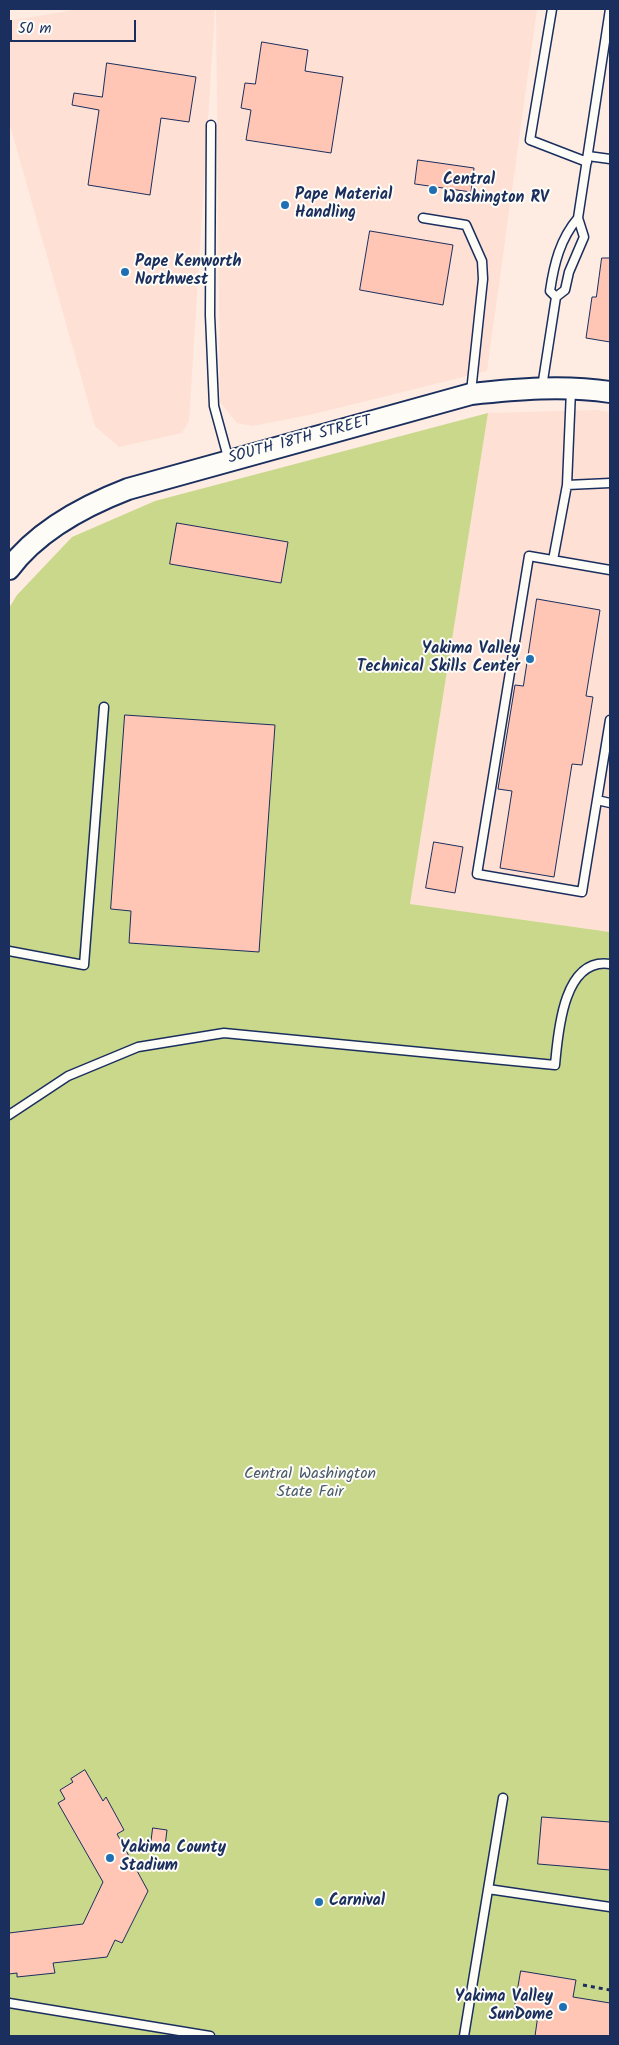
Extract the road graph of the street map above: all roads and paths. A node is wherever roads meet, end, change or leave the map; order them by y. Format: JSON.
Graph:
{"nodes":[{"id":1,"x":552,"y":9,"type":"edge"},
{"id":2,"x":610,"y":9,"type":"edge"},
{"id":3,"x":211,"y":125,"type":"dead end"},
{"id":4,"x":587,"y":159,"type":"junction"},
{"id":5,"x":610,"y":159,"type":"edge"},
{"id":6,"x":423,"y":218,"type":"dead end"},
{"id":7,"x":578,"y":218,"type":"junction"},
{"id":8,"x":556,"y":297,"type":"junction"},
{"id":9,"x":542,"y":388,"type":"junction"},
{"id":10,"x":572,"y":388,"type":"junction"},
{"id":11,"x":610,"y":392,"type":"edge"},
{"id":12,"x":471,"y":394,"type":"junction"},
{"id":13,"x":229,"y":461,"type":"junction"},
{"id":14,"x":610,"y":483,"type":"edge"},
{"id":15,"x":567,"y":485,"type":"junction"},
{"id":16,"x":553,"y":560,"type":"junction"},
{"id":17,"x":11,"y":567,"type":"edge"},
{"id":18,"x":610,"y":570,"type":"edge"},
{"id":19,"x":104,"y":707,"type":"dead end"},
{"id":20,"x":610,"y":720,"type":"edge"},
{"id":21,"x":597,"y":800,"type":"junction"},
{"id":22,"x":610,"y":803,"type":"edge"},
{"id":23,"x":9,"y":951,"type":"edge"},
{"id":24,"x":610,"y":964,"type":"edge"},
{"id":25,"x":9,"y":1116,"type":"edge"},
{"id":26,"x":503,"y":1798,"type":"dead end"},
{"id":27,"x":488,"y":1889,"type":"junction"},
{"id":28,"x":610,"y":1907,"type":"edge"},
{"id":29,"x":582,"y":1985,"type":"dead end"},
{"id":30,"x":610,"y":1990,"type":"edge"},
{"id":31,"x":9,"y":2003,"type":"edge"},
{"id":32,"x":210,"y":2036,"type":"edge"},
{"id":33,"x":464,"y":2036,"type":"edge"}],
"edges":[{"from":1,"to":4,"type":"lane"},
{"from":2,"to":4,"type":"lane"},
{"from":3,"to":13,"type":"lane"},
{"from":4,"to":5,"type":"lane"},
{"from":4,"to":7,"type":"lane"},
{"from":6,"to":12,"type":"lane"},
{"from":7,"to":8,"type":"lane"},
{"from":7,"to":8,"type":"lane"},
{"from":8,"to":9,"type":"lane"},
{"from":9,"to":10,"type":"street","name":"SOUTH 18TH STREET"},
{"from":9,"to":12,"type":"street","name":"SOUTH 18TH STREET"},
{"from":10,"to":11,"type":"street","name":"SOUTH 18TH STREET"},
{"from":10,"to":15,"type":"lane"},
{"from":12,"to":13,"type":"street","name":"SOUTH 18TH STREET"},
{"from":13,"to":17,"type":"street","name":"SOUTH 18TH STREET"},
{"from":14,"to":15,"type":"lane"},
{"from":15,"to":16,"type":"lane"},
{"from":16,"to":18,"type":"lane"},
{"from":16,"to":21,"type":"lane"},
{"from":19,"to":23,"type":"lane"},
{"from":20,"to":21,"type":"lane"},
{"from":21,"to":22,"type":"lane"},
{"from":24,"to":25,"type":"lane"},
{"from":26,"to":27,"type":"lane"},
{"from":27,"to":28,"type":"lane"},
{"from":27,"to":33,"type":"lane"},
{"from":29,"to":30,"type":"path"},
{"from":31,"to":32,"type":"lane"}]}
